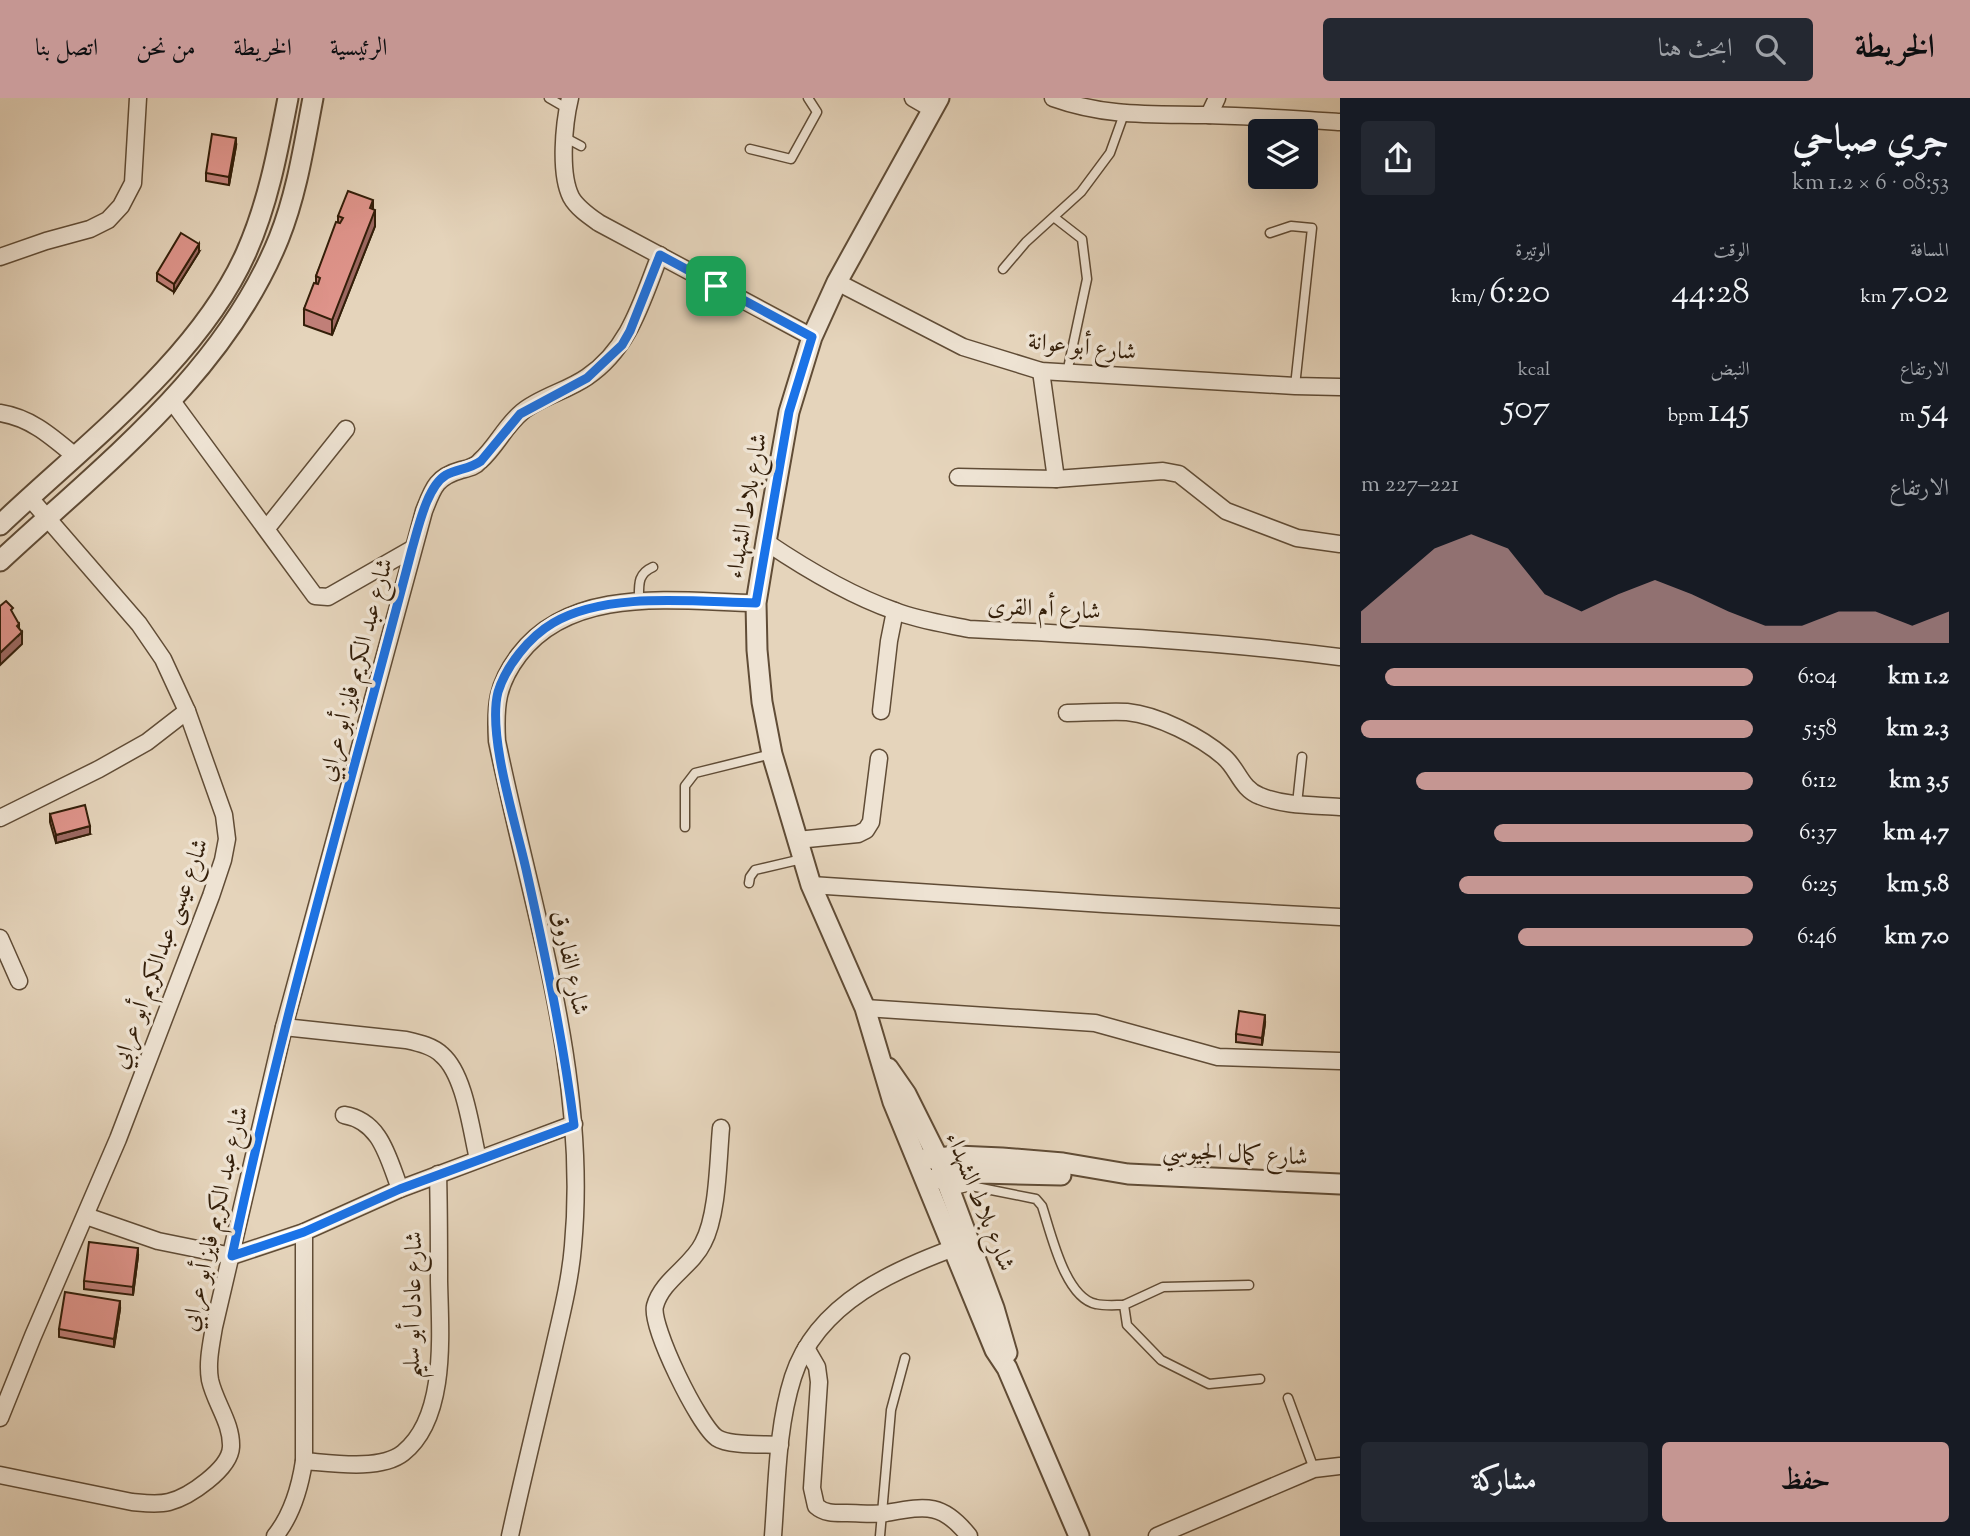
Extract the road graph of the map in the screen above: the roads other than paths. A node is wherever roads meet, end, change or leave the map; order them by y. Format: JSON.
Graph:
{"nodes":[{"id":1,"x":138,"y":98,"type":"edge"},
{"id":2,"x":288,"y":98,"type":"edge"},
{"id":3,"x":313,"y":98,"type":"edge"},
{"id":4,"x":549,"y":98,"type":"edge"},
{"id":5,"x":808,"y":98,"type":"edge"},
{"id":6,"x":913,"y":98,"type":"edge"},
{"id":7,"x":1053,"y":98,"type":"edge"},
{"id":8,"x":1217,"y":98,"type":"edge"},
{"id":9,"x":569,"y":104,"type":"edge"},
{"id":10,"x":935,"y":104,"type":"edge"},
{"id":11,"x":1124,"y":114,"type":"junction"},
{"id":12,"x":1209,"y":115,"type":"junction"},
{"id":13,"x":1340,"y":121,"type":"edge"},
{"id":14,"x":566,"y":138,"type":"junction"},
{"id":15,"x":582,"y":146,"type":"dead end"},
{"id":16,"x":750,"y":149,"type":"dead end"},
{"id":17,"x":1055,"y":218,"type":"junction"},
{"id":18,"x":1270,"y":233,"type":"dead end"},
{"id":19,"x":660,"y":255,"type":"junction"},
{"id":20,"x":0,"y":257,"type":"edge"},
{"id":21,"x":1003,"y":269,"type":"dead end"},
{"id":22,"x":837,"y":282,"type":"junction"},
{"id":23,"x":812,"y":337,"type":"junction"},
{"id":24,"x":1041,"y":371,"type":"junction"},
{"id":25,"x":1068,"y":373,"type":"junction"},
{"id":26,"x":1295,"y":386,"type":"junction"},
{"id":27,"x":1340,"y":387,"type":"edge"},
{"id":28,"x":172,"y":401,"type":"junction"},
{"id":29,"x":0,"y":412,"type":"edge"},
{"id":30,"x":346,"y":429,"type":"dead end"},
{"id":31,"x":75,"y":456,"type":"junction"},
{"id":32,"x":958,"y":477,"type":"dead end"},
{"id":33,"x":1056,"y":479,"type":"junction"},
{"id":34,"x":29,"y":497,"type":"junction"},
{"id":35,"x":48,"y":517,"type":"junction"},
{"id":36,"x":0,"y":525,"type":"edge"},
{"id":37,"x":267,"y":528,"type":"junction"},
{"id":38,"x":766,"y":542,"type":"junction"},
{"id":39,"x":1340,"y":544,"type":"edge"},
{"id":40,"x":412,"y":549,"type":"junction"},
{"id":41,"x":0,"y":561,"type":"edge"},
{"id":42,"x":653,"y":567,"type":"dead end"},
{"id":43,"x":639,"y":601,"type":"junction"},
{"id":44,"x":756,"y":603,"type":"junction"},
{"id":45,"x":895,"y":611,"type":"junction"},
{"id":46,"x":1340,"y":657,"type":"edge"},
{"id":47,"x":187,"y":711,"type":"junction"},
{"id":48,"x":881,"y":711,"type":"dead end"},
{"id":49,"x":1067,"y":713,"type":"dead end"},
{"id":50,"x":772,"y":754,"type":"junction"},
{"id":51,"x":1302,"y":757,"type":"dead end"},
{"id":52,"x":879,"y":758,"type":"dead end"},
{"id":53,"x":1297,"y":804,"type":"junction"},
{"id":54,"x":1340,"y":807,"type":"edge"},
{"id":55,"x":0,"y":818,"type":"edge"},
{"id":56,"x":685,"y":827,"type":"dead end"},
{"id":57,"x":800,"y":849,"type":"junction"},
{"id":58,"x":749,"y":883,"type":"dead end"},
{"id":59,"x":811,"y":885,"type":"junction"},
{"id":60,"x":1340,"y":917,"type":"edge"},
{"id":61,"x":0,"y":938,"type":"edge"},
{"id":62,"x":19,"y":981,"type":"dead end"},
{"id":63,"x":865,"y":1008,"type":"junction"},
{"id":64,"x":284,"y":1027,"type":"junction"},
{"id":65,"x":1340,"y":1061,"type":"edge"},
{"id":66,"x":344,"y":1115,"type":"dead end"},
{"id":67,"x":574,"y":1125,"type":"junction"},
{"id":68,"x":722,"y":1128,"type":"dead end"},
{"id":69,"x":928,"y":1158,"type":"junction"},
{"id":70,"x":478,"y":1159,"type":"junction"},
{"id":71,"x":438,"y":1174,"type":"junction"},
{"id":72,"x":1128,"y":1174,"type":"junction"},
{"id":73,"x":940,"y":1183,"type":"junction"},
{"id":74,"x":1340,"y":1184,"type":"edge"},
{"id":75,"x":400,"y":1189,"type":"junction"},
{"id":76,"x":86,"y":1216,"type":"junction"},
{"id":77,"x":304,"y":1232,"type":"junction"},
{"id":78,"x":961,"y":1246,"type":"junction"},
{"id":79,"x":232,"y":1256,"type":"junction"},
{"id":80,"x":1249,"y":1284,"type":"dead end"},
{"id":81,"x":1124,"y":1305,"type":"junction"},
{"id":82,"x":806,"y":1348,"type":"junction"},
{"id":83,"x":905,"y":1357,"type":"dead end"},
{"id":84,"x":1259,"y":1380,"type":"dead end"},
{"id":85,"x":1289,"y":1398,"type":"dead end"},
{"id":86,"x":0,"y":1418,"type":"edge"},
{"id":87,"x":780,"y":1446,"type":"junction"},
{"id":88,"x":304,"y":1461,"type":"junction"},
{"id":89,"x":1340,"y":1466,"type":"edge"},
{"id":90,"x":1314,"y":1469,"type":"junction"},
{"id":91,"x":0,"y":1475,"type":"edge"},
{"id":92,"x":883,"y":1514,"type":"junction"},
{"id":93,"x":281,"y":1533,"type":"edge"},
{"id":94,"x":510,"y":1536,"type":"edge"},
{"id":95,"x":773,"y":1536,"type":"edge"},
{"id":96,"x":880,"y":1536,"type":"edge"},
{"id":97,"x":969,"y":1536,"type":"edge"},
{"id":98,"x":1079,"y":1536,"type":"edge"},
{"id":99,"x":1157,"y":1536,"type":"edge"}],
"edges":[{"from":1,"to":20,"type":"street"},
{"from":2,"to":31,"type":"street"},
{"from":3,"to":28,"type":"street"},
{"from":4,"to":9,"type":"lane"},
{"from":5,"to":16,"type":"lane"},
{"from":6,"to":10,"type":"street"},
{"from":7,"to":11,"type":"street"},
{"from":8,"to":12,"type":"street"},
{"from":9,"to":14,"type":"street"},
{"from":10,"to":22,"type":"street","name":"شارع بلاط الشهداء"},
{"from":11,"to":12,"type":"street"},
{"from":11,"to":17,"type":"lane"},
{"from":12,"to":13,"type":"street"},
{"from":14,"to":15,"type":"lane"},
{"from":14,"to":19,"type":"street"},
{"from":17,"to":21,"type":"lane"},
{"from":17,"to":25,"type":"lane"},
{"from":18,"to":26,"type":"lane"},
{"from":19,"to":23,"type":"street"},
{"from":19,"to":40,"type":"street","name":"شارع عبد الكريم فايز أبو عرابي"},
{"from":22,"to":23,"type":"street","name":"شارع بلاط الشهداء"},
{"from":22,"to":24,"type":"street","name":"شارع أبو عوانة"},
{"from":23,"to":38,"type":"street","name":"شارع بلاط الشهداء"},
{"from":24,"to":25,"type":"street","name":"شارع أبو عوانة"},
{"from":24,"to":33,"type":"street"},
{"from":25,"to":26,"type":"street","name":"شارع أبو عوانة"},
{"from":26,"to":27,"type":"street","name":"شارع أبو عوانة"},
{"from":28,"to":35,"type":"street"},
{"from":28,"to":37,"type":"street"},
{"from":29,"to":31,"type":"street"},
{"from":30,"to":37,"type":"street"},
{"from":31,"to":34,"type":"street"},
{"from":32,"to":33,"type":"street"},
{"from":33,"to":39,"type":"street"},
{"from":34,"to":35,"type":"street","name":"شارع عيسى عبدالكريم أبو عرابي"},
{"from":34,"to":36,"type":"street"},
{"from":35,"to":41,"type":"street"},
{"from":35,"to":47,"type":"street","name":"شارع عيسى عبدالكريم أبو عرابي"},
{"from":37,"to":40,"type":"street"},
{"from":38,"to":44,"type":"street","name":"شارع بلاط الشهداء"},
{"from":38,"to":45,"type":"street","name":"شارع أم القرى"},
{"from":40,"to":64,"type":"street","name":"شارع عبد الكريم فايز أبو عرابي"},
{"from":42,"to":43,"type":"lane"},
{"from":43,"to":44,"type":"street","name":"شارع الفاروق"},
{"from":43,"to":67,"type":"street","name":"شارع الفاروق"},
{"from":44,"to":50,"type":"street","name":"شارع بلاط الشهداء"},
{"from":45,"to":46,"type":"street","name":"شارع أم القرى"},
{"from":45,"to":48,"type":"street"},
{"from":47,"to":55,"type":"street"},
{"from":47,"to":76,"type":"street","name":"شارع عيسى عبدالكريم أبو عرابي"},
{"from":49,"to":53,"type":"street"},
{"from":50,"to":56,"type":"lane"},
{"from":50,"to":57,"type":"street","name":"شارع بلاط الشهداء"},
{"from":51,"to":53,"type":"lane"},
{"from":52,"to":57,"type":"street"},
{"from":53,"to":54,"type":"street"},
{"from":57,"to":58,"type":"lane"},
{"from":57,"to":59,"type":"street","name":"شارع بلاط الشهداء"},
{"from":59,"to":60,"type":"street"},
{"from":59,"to":63,"type":"street","name":"شارع بلاط الشهداء"},
{"from":61,"to":62,"type":"street"},
{"from":63,"to":65,"type":"street"},
{"from":63,"to":69,"type":"street","name":"شارع بلاط الشهداء"},
{"from":64,"to":70,"type":"street"},
{"from":64,"to":79,"type":"street","name":"شارع عبد الكريم فايز أبو عرابي"},
{"from":66,"to":75,"type":"street"},
{"from":67,"to":70,"type":"street"},
{"from":67,"to":94,"type":"street","name":"شارع الفاروق"},
{"from":68,"to":87,"type":"street"},
{"from":69,"to":72,"type":"street","name":"شارع كمال الجيوسي"},
{"from":69,"to":73,"type":"street","name":"شارع بلاط الشهداء"},
{"from":70,"to":71,"type":"street"},
{"from":71,"to":75,"type":"street"},
{"from":71,"to":88,"type":"street","name":"شارع عادل أبو سليم"},
{"from":72,"to":73,"type":"street","name":"شارع كمال الجيوسي"},
{"from":72,"to":74,"type":"street","name":"شارع كمال الجيوسي"},
{"from":73,"to":78,"type":"street","name":"شارع بلاط الشهداء"},
{"from":73,"to":81,"type":"lane"},
{"from":75,"to":77,"type":"street"},
{"from":76,"to":79,"type":"street"},
{"from":76,"to":86,"type":"street","name":"شارع عيسى عبدالكريم أبو عرابي"},
{"from":77,"to":79,"type":"street"},
{"from":77,"to":88,"type":"street"},
{"from":78,"to":82,"type":"street"},
{"from":78,"to":98,"type":"street","name":"شارع بلاط الشهداء"},
{"from":79,"to":91,"type":"street","name":"شارع عبد الكريم فايز أبو عرابي"},
{"from":80,"to":81,"type":"lane"},
{"from":81,"to":84,"type":"lane"},
{"from":82,"to":87,"type":"street"},
{"from":82,"to":92,"type":"street"},
{"from":83,"to":92,"type":"lane"},
{"from":85,"to":90,"type":"lane"},
{"from":87,"to":95,"type":"street"},
{"from":88,"to":93,"type":"street"},
{"from":89,"to":90,"type":"street"},
{"from":90,"to":99,"type":"street"},
{"from":92,"to":96,"type":"lane"},
{"from":92,"to":97,"type":"street"}]}
